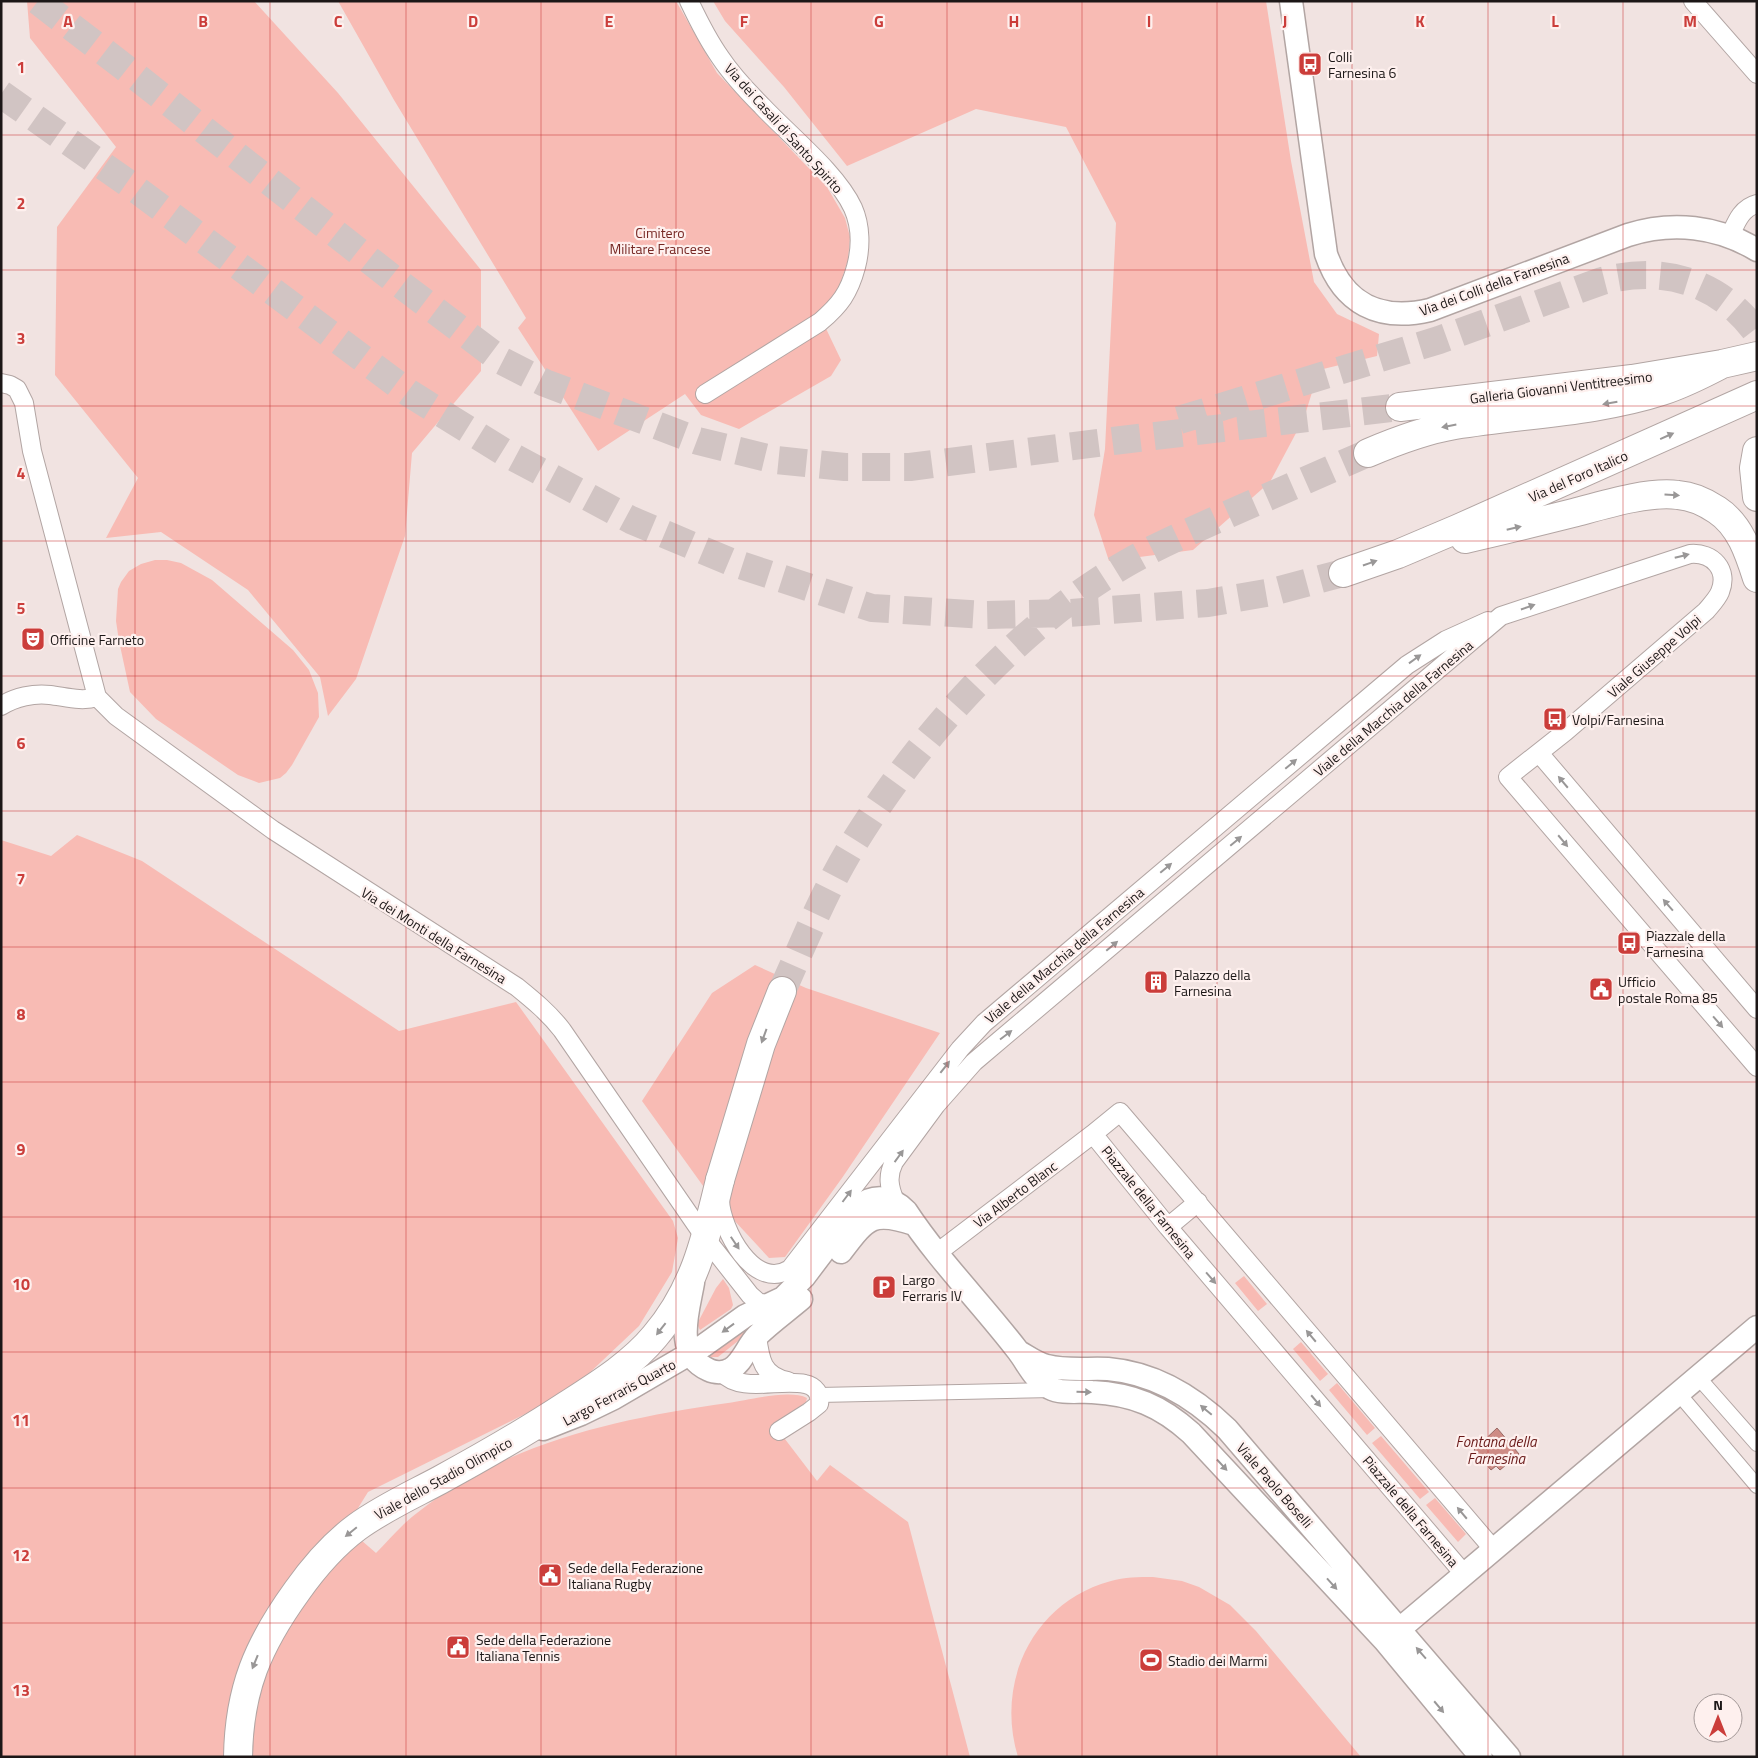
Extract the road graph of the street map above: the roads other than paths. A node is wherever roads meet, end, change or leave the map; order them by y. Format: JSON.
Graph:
{"nodes":[{"id":1,"x":689,"y":1,"type":"edge"},
{"id":2,"x":1291,"y":1,"type":"edge"},
{"id":3,"x":1693,"y":1,"type":"edge"},
{"id":4,"x":1757,"y":74,"type":"edge"},
{"id":5,"x":1757,"y":204,"type":"edge"},
{"id":6,"x":1730,"y":236,"type":"junction"},
{"id":7,"x":1757,"y":250,"type":"edge"},
{"id":8,"x":1757,"y":356,"type":"edge"},
{"id":9,"x":1722,"y":364,"type":"junction"},
{"id":10,"x":4,"y":380,"type":"edge"},
{"id":11,"x":705,"y":394,"type":"dead end"},
{"id":12,"x":1757,"y":395,"type":"edge"},
{"id":13,"x":1400,"y":407,"type":"tunnel mouth"},
{"id":14,"x":1757,"y":451,"type":"edge"},
{"id":15,"x":1368,"y":453,"type":"tunnel mouth"},
{"id":16,"x":1757,"y":497,"type":"edge"},
{"id":17,"x":1398,"y":554,"type":"junction"},
{"id":18,"x":1343,"y":573,"type":"tunnel mouth"},
{"id":19,"x":1757,"y":578,"type":"edge"},
{"id":20,"x":1706,"y":611,"type":"joint"},
{"id":21,"x":1501,"y":616,"type":"junction"},
{"id":22,"x":97,"y":697,"type":"junction"},
{"id":23,"x":1,"y":706,"type":"edge"},
{"id":24,"x":1539,"y":754,"type":"junction"},
{"id":25,"x":1075,"y":977,"type":"junction"},
{"id":26,"x":782,"y":991,"type":"tunnel mouth"},
{"id":27,"x":1757,"y":1009,"type":"edge"},
{"id":28,"x":995,"y":1012,"type":"junction"},
{"id":29,"x":1757,"y":1067,"type":"edge"},
{"id":30,"x":1093,"y":1134,"type":"junction"},
{"id":31,"x":720,"y":1180,"type":"junction"},
{"id":32,"x":895,"y":1201,"type":"junction"},
{"id":33,"x":1198,"y":1202,"type":"junction"},
{"id":34,"x":914,"y":1224,"type":"junction"},
{"id":35,"x":1168,"y":1227,"type":"junction"},
{"id":36,"x":706,"y":1239,"type":"junction"},
{"id":37,"x":937,"y":1253,"type":"junction"},
{"id":38,"x":695,"y":1270,"type":"junction"},
{"id":39,"x":768,"y":1304,"type":"junction"},
{"id":40,"x":1757,"y":1327,"type":"edge"},
{"id":41,"x":757,"y":1336,"type":"junction"},
{"id":42,"x":1018,"y":1352,"type":"junction"},
{"id":43,"x":690,"y":1354,"type":"junction"},
{"id":44,"x":721,"y":1372,"type":"junction"},
{"id":45,"x":1698,"y":1377,"type":"junction"},
{"id":46,"x":798,"y":1383,"type":"junction"},
{"id":47,"x":1056,"y":1390,"type":"junction"},
{"id":48,"x":1679,"y":1394,"type":"junction"},
{"id":49,"x":819,"y":1395,"type":"junction"},
{"id":50,"x":779,"y":1431,"type":"dead end"},
{"id":51,"x":518,"y":1436,"type":"junction"},
{"id":52,"x":1757,"y":1444,"type":"edge"},
{"id":53,"x":1757,"y":1486,"type":"edge"},
{"id":54,"x":1494,"y":1550,"type":"junction"},
{"id":55,"x":1465,"y":1575,"type":"junction"},
{"id":56,"x":1393,"y":1636,"type":"junction"},
{"id":57,"x":238,"y":1757,"type":"edge"},
{"id":58,"x":1481,"y":1757,"type":"edge"},
{"id":59,"x":1509,"y":1757,"type":"edge"}],
"edges":[{"from":1,"to":11,"type":"street","name":"Via dei Casali di Santo Spirito"},
{"from":2,"to":6,"type":"street","name":"Via dei Colli della Farnesina"},
{"from":3,"to":4,"type":"street"},
{"from":5,"to":6,"type":"street"},
{"from":6,"to":7,"type":"street","name":"Via dei Colli della Farnesina"},
{"from":8,"to":9,"type":"main road"},
{"from":9,"to":13,"type":"main road","name":"Galleria Giovanni Ventitreesimo"},
{"from":9,"to":15,"type":"main road","one_way":true},
{"from":10,"to":22,"type":"street"},
{"from":17,"to":12,"type":"main road","name":"Via del Foro Italico","one_way":true},
{"from":14,"to":16,"type":"main road"},
{"from":18,"to":17,"type":"main road","one_way":true},
{"from":17,"to":19,"type":"main road","one_way":true},
{"from":21,"to":20,"type":"street","name":"Viale della Macchia della Farnesina","one_way":true},
{"from":20,"to":24,"type":"street","name":"Viale Giuseppe Volpi"},
{"from":25,"to":21,"type":"street","name":"Viale della Macchia della Farnesina","one_way":true},
{"from":28,"to":21,"type":"street","name":"Viale della Macchia della Farnesina","one_way":true},
{"from":22,"to":23,"type":"street"},
{"from":22,"to":36,"type":"street","name":"Via dei Monti della Farnesina"},
{"from":27,"to":24,"type":"street","one_way":true},
{"from":24,"to":29,"type":"street","name":"Viale Giuseppe Volpi","one_way":true},
{"from":25,"to":28,"type":"street"},
{"from":32,"to":25,"type":"street","name":"Viale della Macchia della Farnesina","one_way":true},
{"from":26,"to":31,"type":"main road","one_way":true},
{"from":31,"to":28,"type":"street","name":"Viale della Macchia della Farnesina","one_way":true},
{"from":30,"to":33,"type":"street","name":"Piazzale della Farnesina"},
{"from":30,"to":35,"type":"street","name":"Piazzale della Farnesina"},
{"from":30,"to":37,"type":"street","name":"Via Alberto Blanc"},
{"from":31,"to":36,"type":"main road"},
{"from":32,"to":34,"type":"street"},
{"from":32,"to":39,"type":"street"},
{"from":33,"to":35,"type":"street"},
{"from":54,"to":33,"type":"street","name":"Piazzale della Farnesina","one_way":true},
{"from":34,"to":37,"type":"street"},
{"from":34,"to":41,"type":"street"},
{"from":35,"to":55,"type":"street","name":"Piazzale della Farnesina","one_way":true},
{"from":36,"to":38,"type":"main road","name":"Viale dello Stadio Olimpico"},
{"from":36,"to":39,"type":"street"},
{"from":37,"to":42,"type":"street"},
{"from":38,"to":43,"type":"street","name":"Largo Ferraris Quarto"},
{"from":38,"to":51,"type":"main road","name":"Viale dello Stadio Olimpico","one_way":true},
{"from":39,"to":43,"type":"street","name":"Largo Ferraris Quarto","one_way":true},
{"from":40,"to":45,"type":"street","name":"Piazzale della Farnesina"},
{"from":41,"to":44,"type":"street"},
{"from":41,"to":46,"type":"street"},
{"from":42,"to":47,"type":"street"},
{"from":56,"to":42,"type":"street","name":"Viale Paolo Boselli","one_way":true},
{"from":43,"to":44,"type":"street"},
{"from":43,"to":51,"type":"street","name":"Largo Ferraris Quarto"},
{"from":44,"to":46,"type":"street"},
{"from":45,"to":48,"type":"street","name":"Piazzale della Farnesina"},
{"from":45,"to":52,"type":"street"},
{"from":46,"to":49,"type":"street"},
{"from":47,"to":49,"type":"street","name":"Viale Paolo Boselli"},
{"from":47,"to":56,"type":"street","name":"Viale Paolo Boselli","one_way":true},
{"from":48,"to":53,"type":"street"},
{"from":48,"to":54,"type":"street","name":"Piazzale della Farnesina"},
{"from":49,"to":50,"type":"street"},
{"from":51,"to":57,"type":"main road","name":"Viale dello Stadio Olimpico","one_way":true},
{"from":54,"to":55,"type":"street","name":"Piazzale della Farnesina"},
{"from":55,"to":56,"type":"street","name":"Piazzale della Farnesina"},
{"from":56,"to":58,"type":"street","name":"Viale Paolo Boselli","one_way":true},
{"from":59,"to":56,"type":"street","name":"Viale Paolo Boselli","one_way":true}]}
